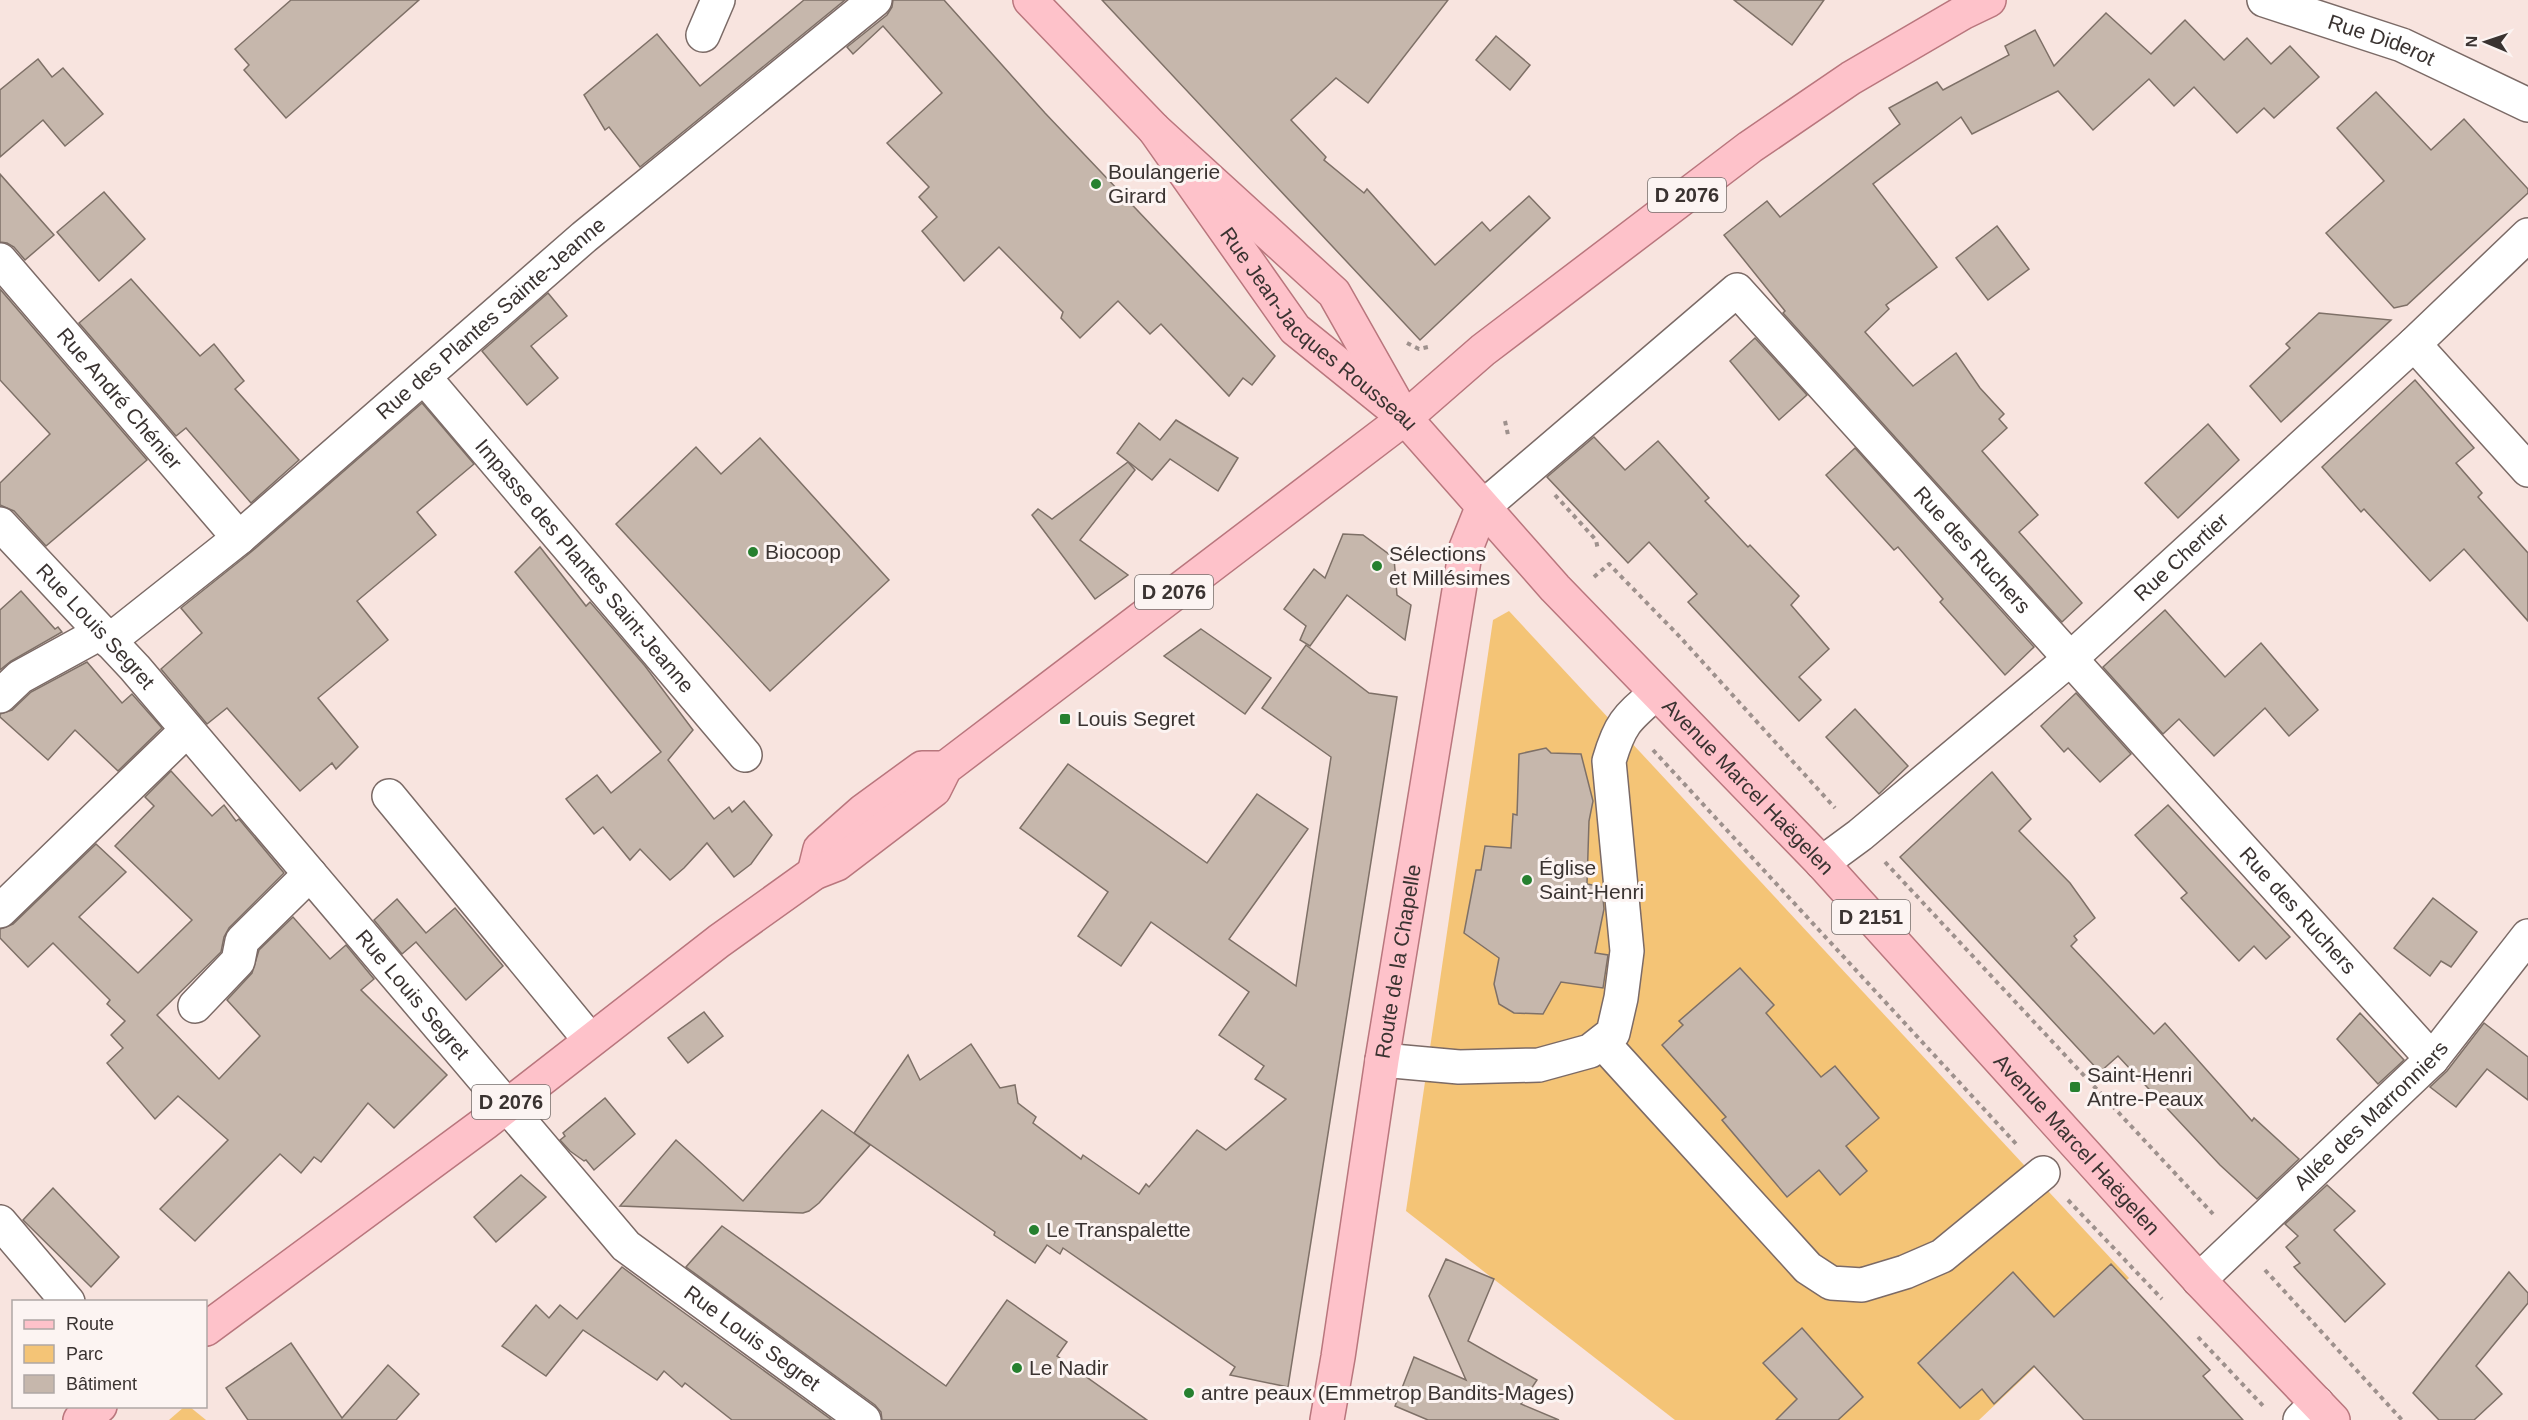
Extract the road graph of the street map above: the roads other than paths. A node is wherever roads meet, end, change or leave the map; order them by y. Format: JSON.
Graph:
{"nodes":[{"id":1,"x":718,"y":0,"type":"edge"},
{"id":2,"x":874,"y":0,"type":"edge"},
{"id":3,"x":1030,"y":0,"type":"edge"},
{"id":4,"x":1989,"y":0,"type":"edge"},
{"id":5,"x":2264,"y":0,"type":"edge"},
{"id":6,"x":703,"y":35,"type":"dead end"},
{"id":7,"x":2528,"y":105,"type":"edge"},
{"id":8,"x":1154,"y":129,"type":"junction"},
{"id":9,"x":2528,"y":235,"type":"edge"},
{"id":10,"x":0,"y":260,"type":"edge"},
{"id":11,"x":2414,"y":344,"type":"junction"},
{"id":12,"x":424,"y":377,"type":"junction"},
{"id":13,"x":1405,"y":418,"type":"junction"},
{"id":14,"x":2528,"y":470,"type":"edge"},
{"id":15,"x":1482,"y":508,"type":"junction"},
{"id":16,"x":0,"y":524,"type":"edge"},
{"id":17,"x":239,"y":538,"type":"junction"},
{"id":18,"x":105,"y":637,"type":"junction"},
{"id":19,"x":2070,"y":659,"type":"junction"},
{"id":20,"x":1656,"y":693,"type":"junction"},
{"id":21,"x":0,"y":696,"type":"edge"},
{"id":22,"x":187,"y":730,"type":"junction"},
{"id":23,"x":745,"y":755,"type":"dead end"},
{"id":24,"x":389,"y":796,"type":"dead end"},
{"id":25,"x":1822,"y":863,"type":"junction"},
{"id":26,"x":310,"y":874,"type":"junction"},
{"id":27,"x":0,"y":911,"type":"edge"},
{"id":28,"x":2528,"y":936,"type":"edge"},
{"id":29,"x":195,"y":1006,"type":"dead end"},
{"id":30,"x":590,"y":1040,"type":"junction"},
{"id":31,"x":1602,"y":1042,"type":"junction"},
{"id":32,"x":2432,"y":1059,"type":"junction"},
{"id":33,"x":1382,"y":1060,"type":"junction"},
{"id":34,"x":507,"y":1106,"type":"junction"},
{"id":35,"x":2043,"y":1173,"type":"road end"},
{"id":36,"x":0,"y":1222,"type":"edge"},
{"id":37,"x":2199,"y":1280,"type":"junction"},
{"id":38,"x":66,"y":1300,"type":"edge"},
{"id":39,"x":207,"y":1328,"type":"edge"},
{"id":40,"x":98,"y":1408,"type":"edge"},
{"id":41,"x":2317,"y":1415,"type":"edge"},
{"id":42,"x":80,"y":1420,"type":"edge"},
{"id":43,"x":864,"y":1420,"type":"edge"},
{"id":44,"x":1327,"y":1420,"type":"edge"}],
"edges":[{"from":1,"to":6,"type":"street"},
{"from":2,"to":12,"type":"street","name":"Rue des Plantes Sainte-Jeanne"},
{"from":3,"to":8,"type":"main road","name":"Rue Jean-Jacques Rousseau"},
{"from":4,"to":13,"type":"main road","number":"D 2076"},
{"from":5,"to":7,"type":"street","name":"Rue Diderot"},
{"from":8,"to":13,"type":"main road","name":"Rue Jean-Jacques Rousseau"},
{"from":8,"to":13,"type":"main road","name":"Rue Jean-Jacques Rousseau"},
{"from":9,"to":11,"type":"street","name":"Rue Chertier"},
{"from":10,"to":17,"type":"street","name":"Rue André Chénier"},
{"from":11,"to":14,"type":"street"},
{"from":11,"to":19,"type":"street","name":"Rue Chertier"},
{"from":12,"to":17,"type":"street","name":"Rue des Plantes Sainte-Jeanne"},
{"from":12,"to":23,"type":"street","name":"Impasse des Plantes Saint-Jeanne"},
{"from":13,"to":15,"type":"main road","name":"Avenue Marcel Haëgelen","number":"D 2151"},
{"from":13,"to":30,"type":"main road","number":"D 2076"},
{"from":15,"to":19,"type":"street","name":"Rue des Ruchers"},
{"from":15,"to":20,"type":"main road","name":"Avenue Marcel Haëgelen","number":"D 2151"},
{"from":15,"to":33,"type":"main road","name":"Route de la Chapelle"},
{"from":16,"to":18,"type":"street","name":"Rue Louis Segret"},
{"from":17,"to":18,"type":"street","name":"Rue des Plantes Sainte-Jeanne"},
{"from":18,"to":21,"type":"street","name":"Rue des Plantes Sainte-Jeanne"},
{"from":18,"to":22,"type":"street","name":"Rue Louis Segret"},
{"from":19,"to":25,"type":"street","name":"Rue Chertier"},
{"from":19,"to":32,"type":"street","name":"Rue des Ruchers"},
{"from":20,"to":25,"type":"main road","name":"Avenue Marcel Haëgelen","number":"D 2151"},
{"from":20,"to":31,"type":"street"},
{"from":22,"to":26,"type":"street","name":"Rue Louis Segret"},
{"from":22,"to":27,"type":"street"},
{"from":24,"to":30,"type":"street"},
{"from":25,"to":37,"type":"main road","name":"Avenue Marcel Haëgelen","number":"D 2151"},
{"from":26,"to":29,"type":"street"},
{"from":26,"to":34,"type":"street","name":"Rue Louis Segret"},
{"from":28,"to":32,"type":"street","name":"Allée des Marronniers"},
{"from":30,"to":34,"type":"main road","number":"D 2076"},
{"from":31,"to":33,"type":"street"},
{"from":31,"to":35,"type":"street"},
{"from":32,"to":37,"type":"street","name":"Allée des Marronniers"},
{"from":33,"to":44,"type":"main road","name":"Route de la Chapelle"},
{"from":34,"to":39,"type":"main road","number":"D 2076"},
{"from":34,"to":43,"type":"street","name":"Rue Louis Segret"},
{"from":36,"to":38,"type":"street"},
{"from":37,"to":41,"type":"main road","name":"Avenue Marcel Haëgelen","number":"D 2151"},
{"from":40,"to":42,"type":"main road"}]}
